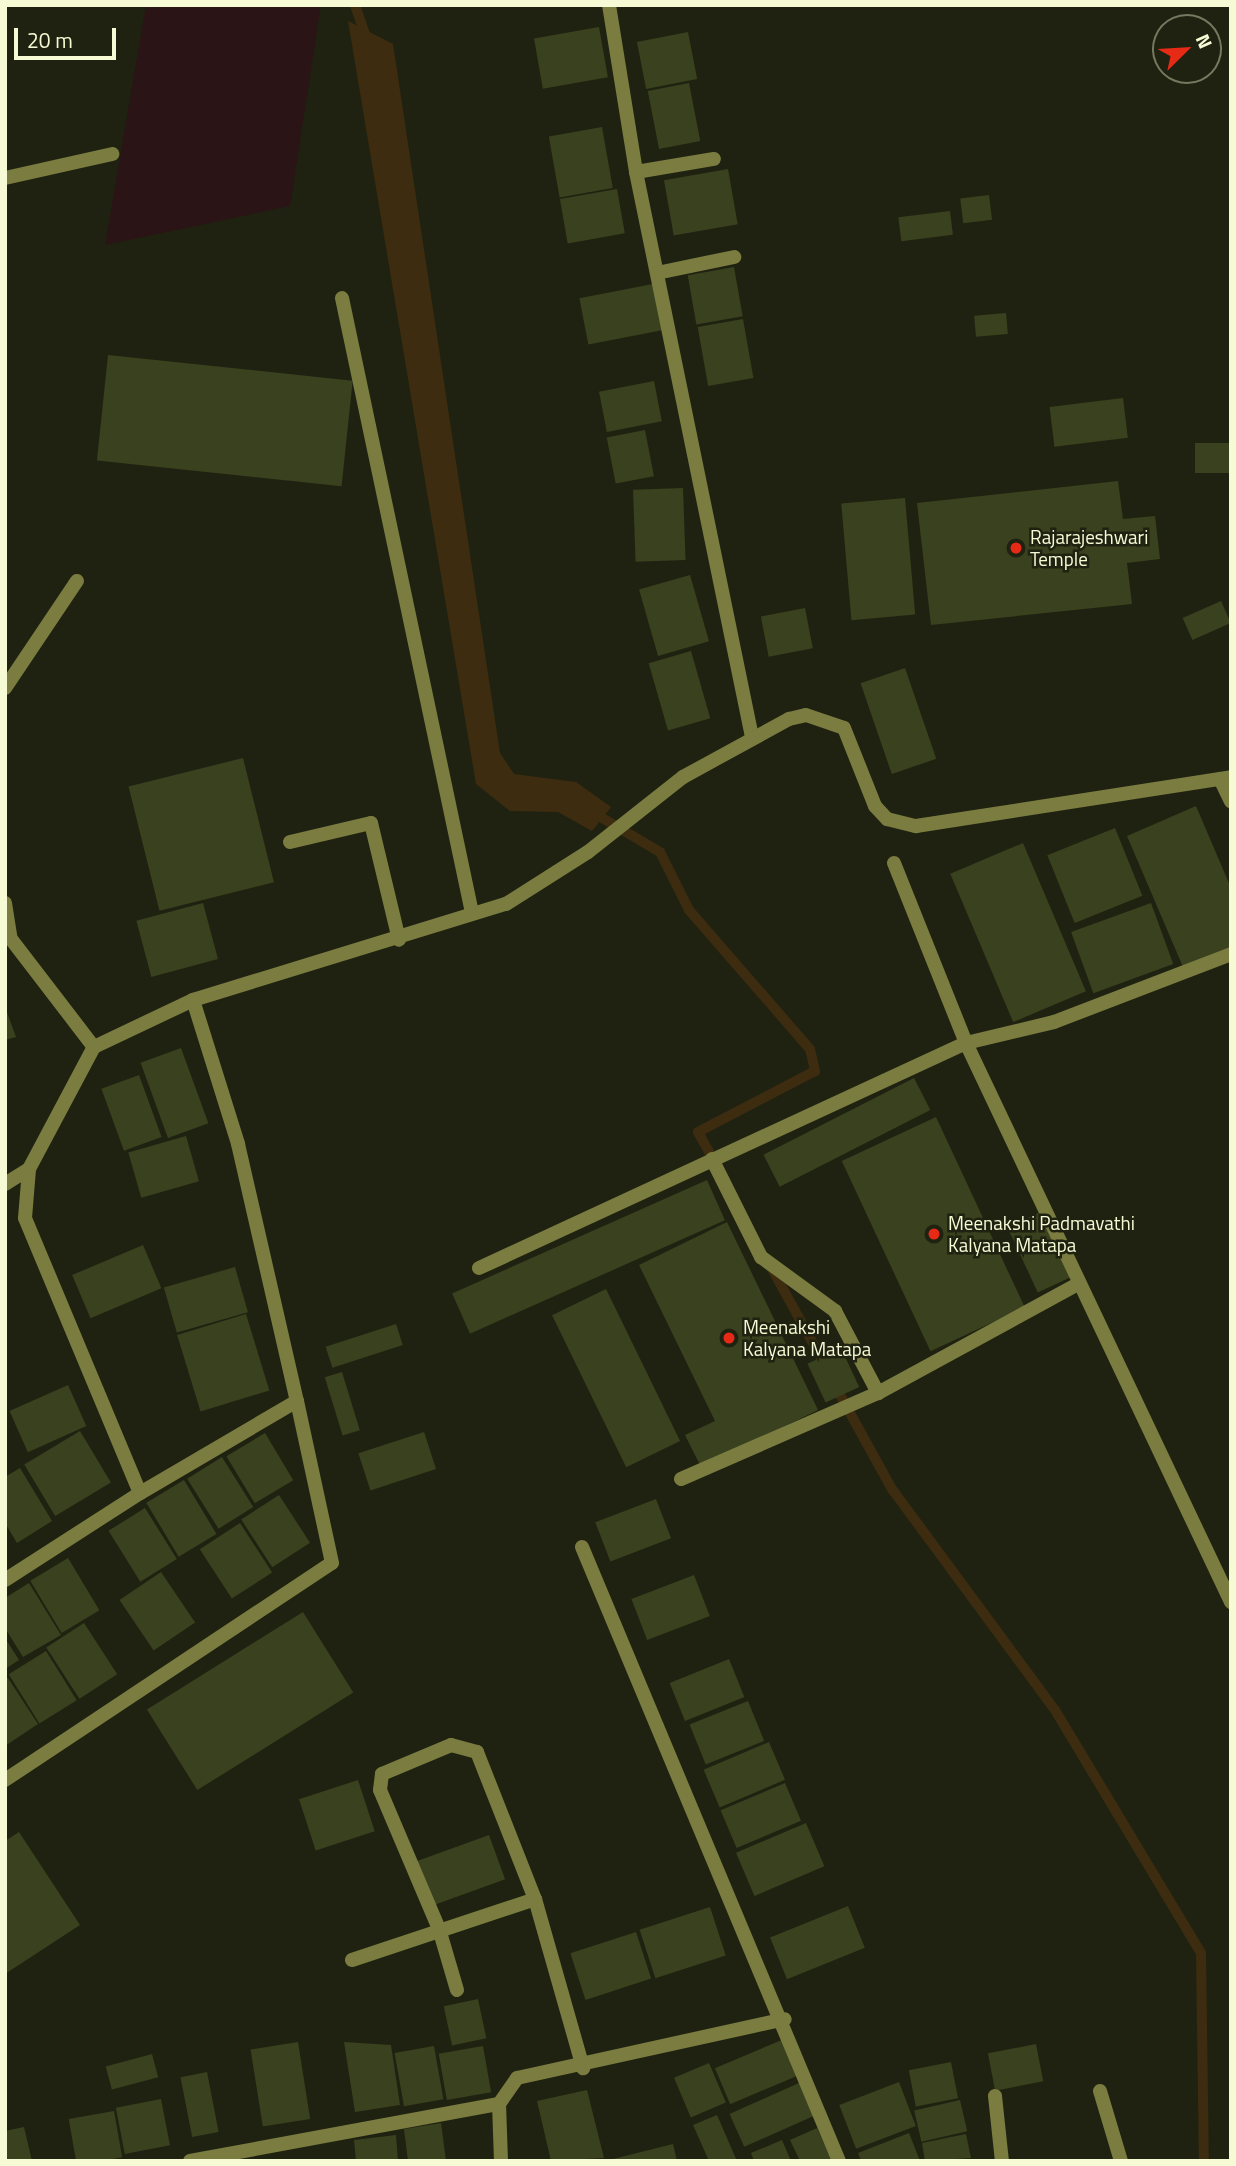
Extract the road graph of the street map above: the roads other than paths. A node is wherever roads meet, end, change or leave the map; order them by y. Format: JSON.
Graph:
{"nodes":[{"id":1,"x":609,"y":5,"type":"edge"},
{"id":2,"x":112,"y":154,"type":"dead end"},
{"id":3,"x":714,"y":159,"type":"dead end"},
{"id":4,"x":636,"y":172,"type":"junction"},
{"id":5,"x":5,"y":178,"type":"edge"},
{"id":6,"x":734,"y":257,"type":"dead end"},
{"id":7,"x":657,"y":273,"type":"junction"},
{"id":8,"x":342,"y":298,"type":"dead end"},
{"id":9,"x":78,"y":581,"type":"dead end"},
{"id":10,"x":5,"y":688,"type":"edge"},
{"id":11,"x":752,"y":737,"type":"junction"},
{"id":12,"x":1226,"y":778,"type":"edge"},
{"id":13,"x":1231,"y":802,"type":"edge"},
{"id":14,"x":289,"y":842,"type":"dead end"},
{"id":15,"x":894,"y":863,"type":"dead end"},
{"id":16,"x":5,"y":903,"type":"edge"},
{"id":17,"x":472,"y":913,"type":"junction"},
{"id":18,"x":8,"y":939,"type":"edge"},
{"id":19,"x":400,"y":940,"type":"junction"},
{"id":20,"x":1231,"y":954,"type":"edge"},
{"id":21,"x":193,"y":1000,"type":"junction"},
{"id":22,"x":966,"y":1043,"type":"junction"},
{"id":23,"x":94,"y":1047,"type":"junction"},
{"id":24,"x":712,"y":1159,"type":"junction"},
{"id":25,"x":29,"y":1169,"type":"junction"},
{"id":26,"x":5,"y":1184,"type":"edge"},
{"id":27,"x":479,"y":1268,"type":"dead end"},
{"id":28,"x":1078,"y":1284,"type":"junction"},
{"id":29,"x":878,"y":1393,"type":"junction"},
{"id":30,"x":297,"y":1401,"type":"junction"},
{"id":31,"x":681,"y":1479,"type":"dead end"},
{"id":32,"x":140,"y":1493,"type":"junction"},
{"id":33,"x":583,"y":1547,"type":"dead end"},
{"id":34,"x":5,"y":1580,"type":"edge"},
{"id":35,"x":1231,"y":1602,"type":"edge"},
{"id":36,"x":5,"y":1780,"type":"edge"},
{"id":37,"x":535,"y":1899,"type":"junction"},
{"id":38,"x":439,"y":1928,"type":"junction"},
{"id":39,"x":352,"y":1960,"type":"dead end"},
{"id":40,"x":457,"y":1990,"type":"dead end"},
{"id":41,"x":785,"y":2019,"type":"junction"},
{"id":42,"x":583,"y":2068,"type":"junction"},
{"id":43,"x":1100,"y":2091,"type":"dead end"},
{"id":44,"x":995,"y":2096,"type":"dead end"},
{"id":45,"x":499,"y":2104,"type":"junction"},
{"id":46,"x":190,"y":2161,"type":"edge"},
{"id":47,"x":501,"y":2161,"type":"edge"},
{"id":48,"x":839,"y":2161,"type":"edge"},
{"id":49,"x":1002,"y":2161,"type":"edge"},
{"id":50,"x":1121,"y":2161,"type":"edge"}],
"edges":[{"from":1,"to":4,"type":"street"},
{"from":2,"to":5,"type":"street"},
{"from":3,"to":4,"type":"street"},
{"from":4,"to":7,"type":"street"},
{"from":6,"to":7,"type":"street"},
{"from":7,"to":11,"type":"street"},
{"from":8,"to":17,"type":"street"},
{"from":9,"to":10,"type":"street"},
{"from":11,"to":12,"type":"street"},
{"from":11,"to":17,"type":"street"},
{"from":12,"to":13,"type":"street"},
{"from":14,"to":19,"type":"street"},
{"from":15,"to":22,"type":"street"},
{"from":16,"to":18,"type":"street"},
{"from":17,"to":19,"type":"street"},
{"from":18,"to":23,"type":"street"},
{"from":19,"to":21,"type":"street"},
{"from":20,"to":22,"type":"street"},
{"from":21,"to":23,"type":"street"},
{"from":21,"to":30,"type":"street"},
{"from":22,"to":24,"type":"street"},
{"from":22,"to":28,"type":"street"},
{"from":23,"to":25,"type":"street"},
{"from":24,"to":27,"type":"street"},
{"from":24,"to":29,"type":"street"},
{"from":25,"to":26,"type":"street"},
{"from":25,"to":32,"type":"street"},
{"from":28,"to":29,"type":"street"},
{"from":28,"to":35,"type":"street"},
{"from":29,"to":31,"type":"street"},
{"from":30,"to":32,"type":"street"},
{"from":30,"to":36,"type":"street"},
{"from":32,"to":34,"type":"street"},
{"from":33,"to":41,"type":"street"},
{"from":37,"to":38,"type":"street"},
{"from":37,"to":38,"type":"street"},
{"from":37,"to":42,"type":"street"},
{"from":38,"to":39,"type":"street"},
{"from":38,"to":40,"type":"street"},
{"from":41,"to":42,"type":"street"},
{"from":41,"to":48,"type":"street"},
{"from":42,"to":45,"type":"street"},
{"from":43,"to":50,"type":"street"},
{"from":44,"to":49,"type":"street"},
{"from":45,"to":46,"type":"street"},
{"from":45,"to":47,"type":"street"}]}
